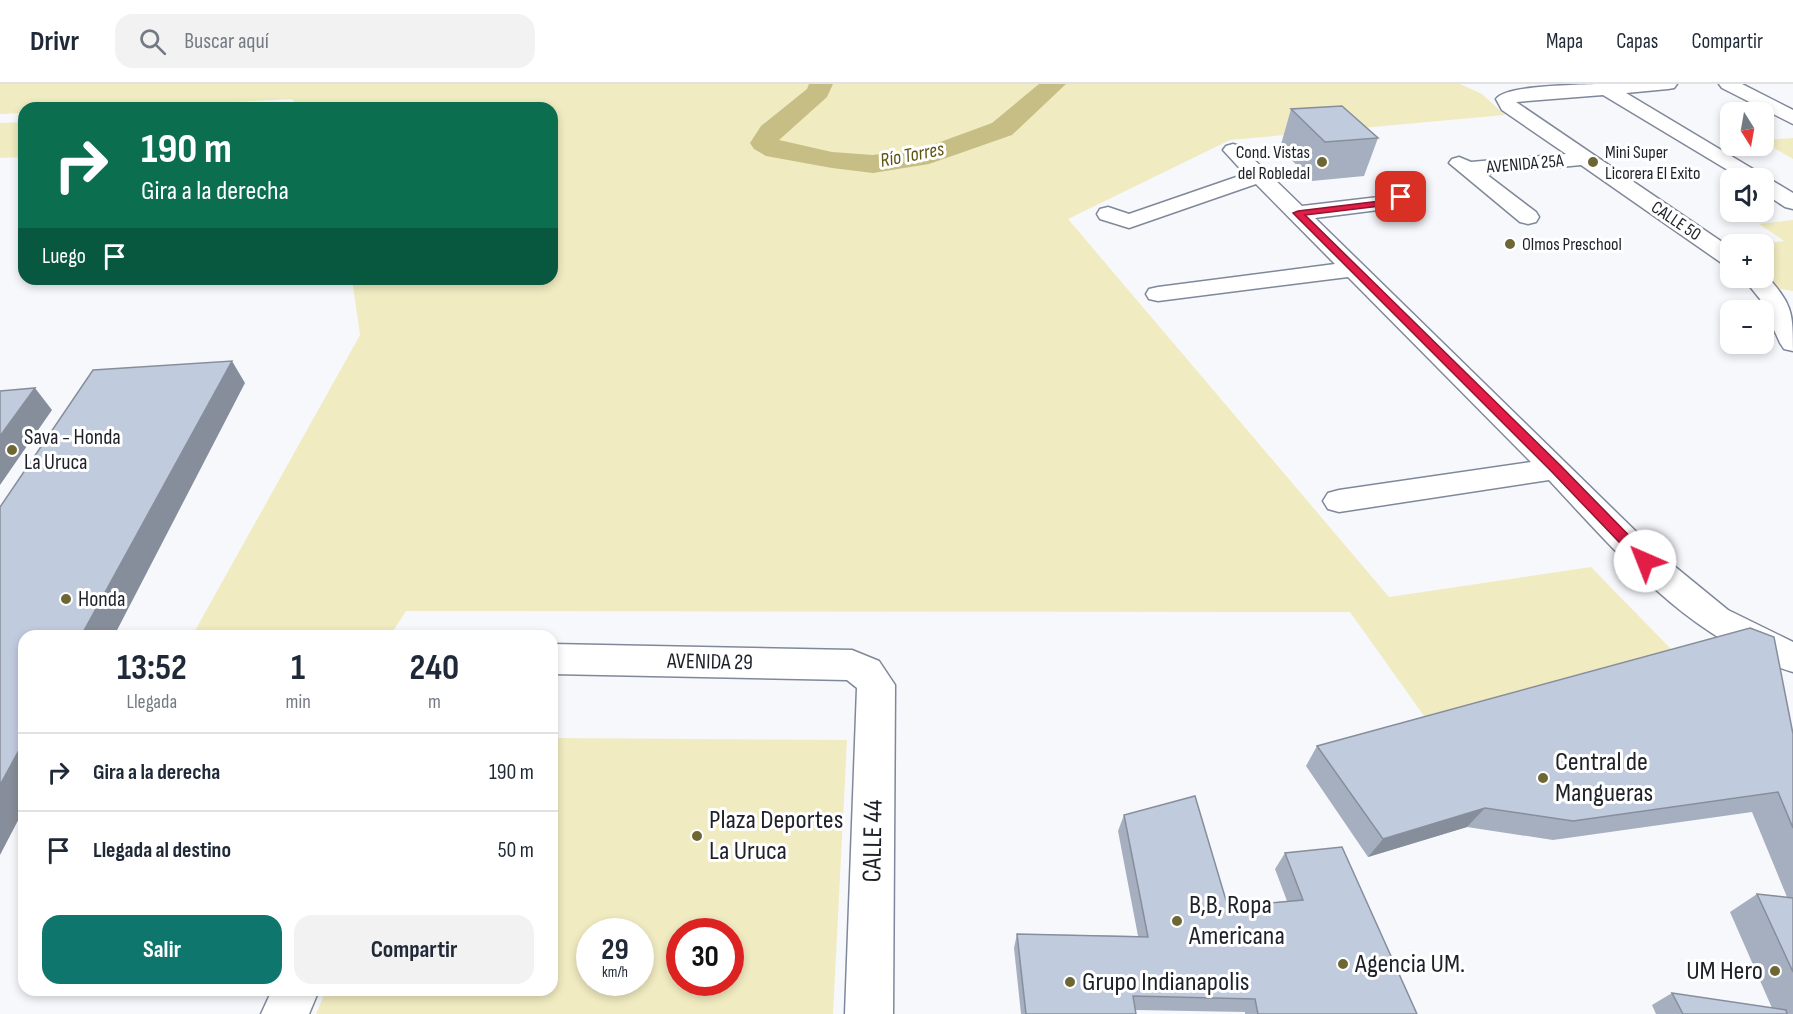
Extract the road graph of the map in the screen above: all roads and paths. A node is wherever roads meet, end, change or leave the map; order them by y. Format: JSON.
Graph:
{"nodes":[{"id":1,"x":1668,"y":84,"type":"edge"},
{"id":2,"x":1728,"y":84,"type":"edge"},
{"id":3,"x":1607,"y":89,"type":"junction"},
{"id":4,"x":1793,"y":118,"type":"edge"},
{"id":5,"x":1233,"y":150,"type":"dead end"},
{"id":6,"x":1584,"y":159,"type":"junction"},
{"id":7,"x":1738,"y":168,"type":"edge"},
{"id":8,"x":1259,"y":176,"type":"junction"},
{"id":9,"x":1391,"y":189,"type":"dead end"},
{"id":10,"x":1774,"y":190,"type":"edge"},
{"id":11,"x":1793,"y":202,"type":"edge"},
{"id":12,"x":1298,"y":213,"type":"junction"},
{"id":13,"x":1108,"y":214,"type":"dead end"},
{"id":14,"x":1528,"y":217,"type":"dead end"},
{"id":15,"x":1720,"y":252,"type":"edge"},
{"id":16,"x":1354,"y":269,"type":"junction"},
{"id":17,"x":1764,"y":288,"type":"edge"},
{"id":18,"x":1158,"y":294,"type":"dead end"},
{"id":19,"x":1793,"y":343,"type":"edge"},
{"id":20,"x":1556,"y":469,"type":"junction"},
{"id":21,"x":1339,"y":501,"type":"dead end"},
{"id":22,"x":1793,"y":657,"type":"edge"},
{"id":23,"x":558,"y":659,"type":"edge"},
{"id":24,"x":866,"y":672,"type":"joint"},
{"id":25,"x":293,"y":996,"type":"edge"},
{"id":26,"x":285,"y":1014,"type":"edge"},
{"id":27,"x":869,"y":1014,"type":"edge"}],
"edges":[{"from":1,"to":3,"type":"street"},
{"from":2,"to":4,"type":"street"},
{"from":3,"to":6,"type":"street","name":"CALLE 50"},
{"from":3,"to":7,"type":"street"},
{"from":5,"to":8,"type":"street"},
{"from":6,"to":14,"type":"street","name":"AVENIDA 25A"},
{"from":6,"to":15,"type":"street","name":"CALLE 50"},
{"from":8,"to":12,"type":"street"},
{"from":8,"to":13,"type":"street"},
{"from":9,"to":12,"type":"street"},
{"from":10,"to":11,"type":"street"},
{"from":12,"to":16,"type":"street"},
{"from":16,"to":18,"type":"street"},
{"from":16,"to":20,"type":"street"},
{"from":17,"to":19,"type":"street"},
{"from":20,"to":21,"type":"street"},
{"from":20,"to":22,"type":"street"},
{"from":23,"to":24,"type":"street","name":"AVENIDA 29"},
{"from":24,"to":27,"type":"street","name":"CALLE 44"},
{"from":25,"to":26,"type":"street"}]}
